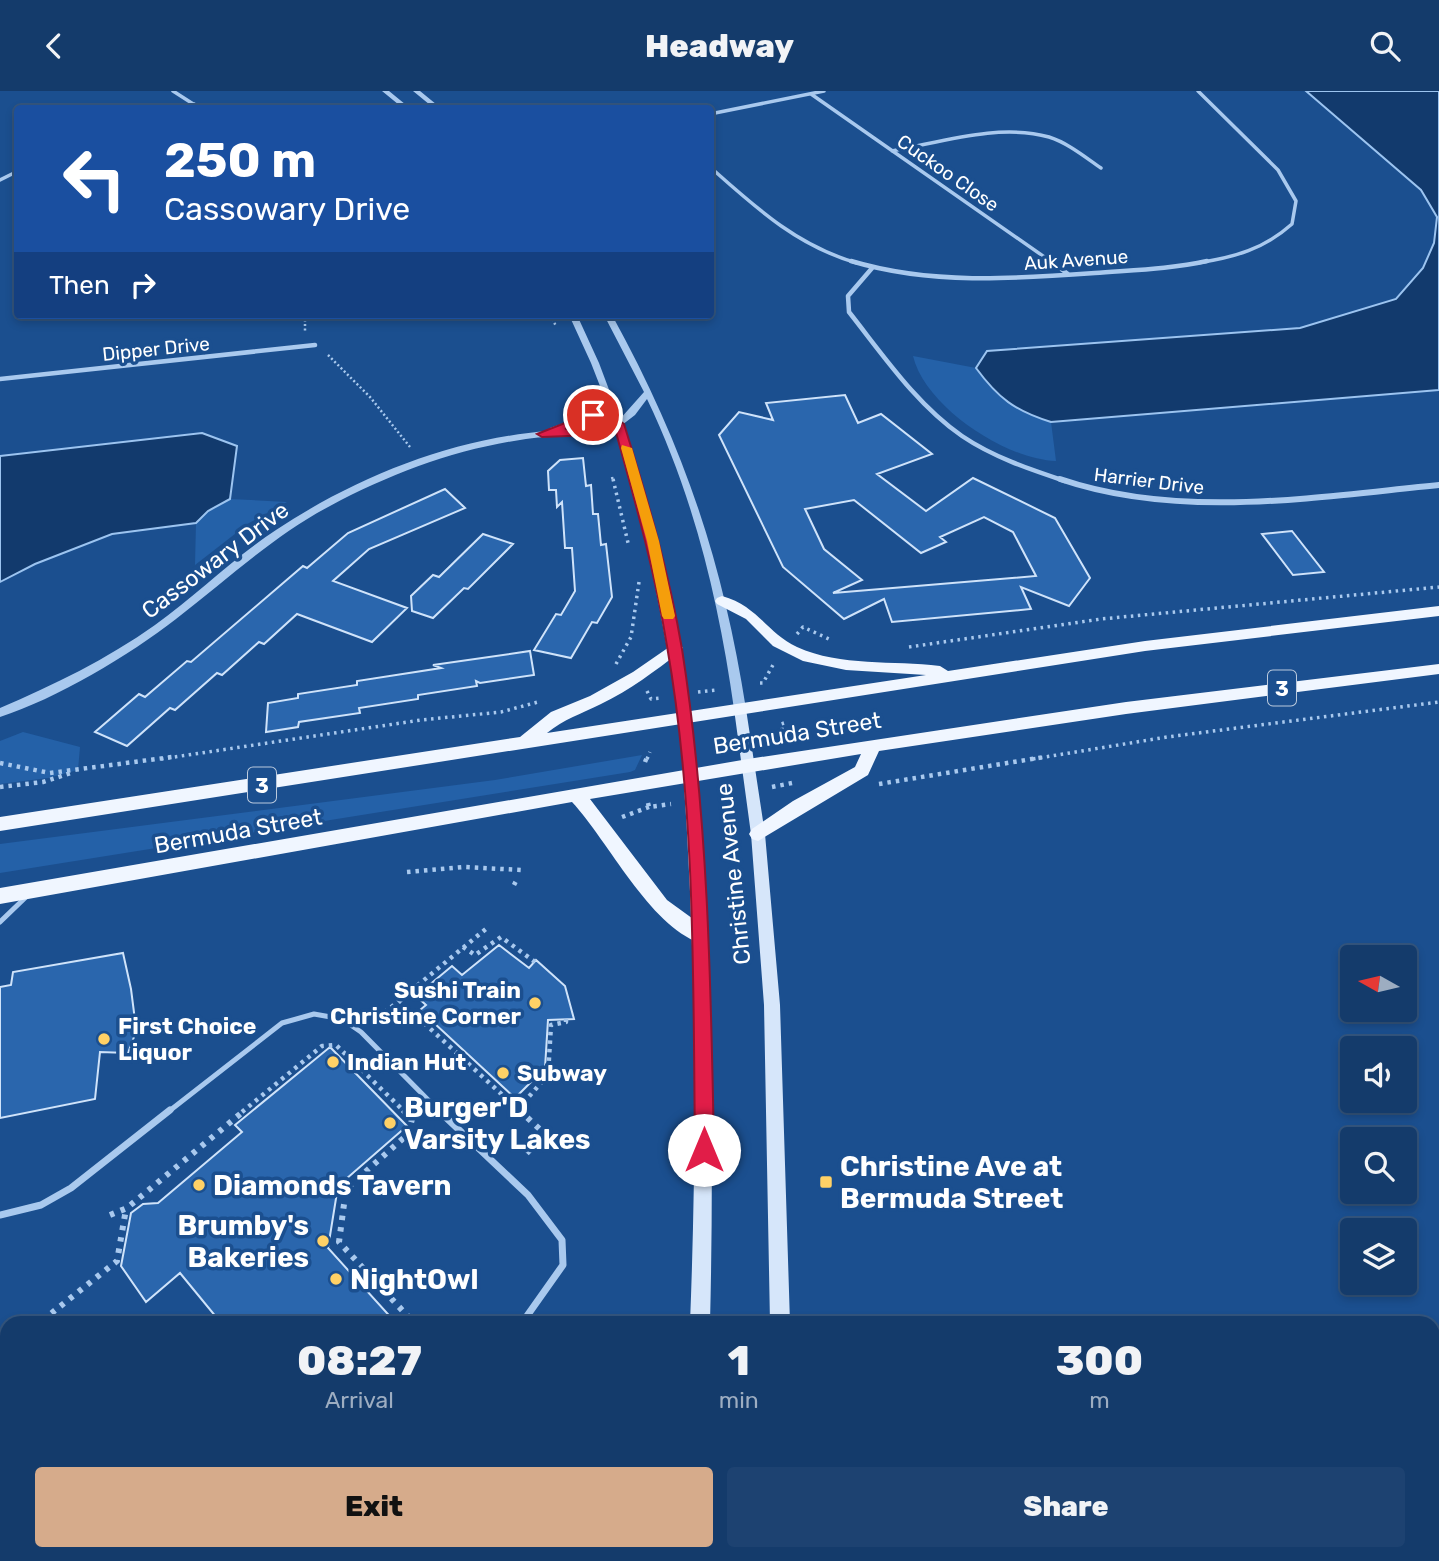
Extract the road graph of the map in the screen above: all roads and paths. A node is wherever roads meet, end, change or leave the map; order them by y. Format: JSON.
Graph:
{"nodes":[{"id":1,"x":173,"y":91,"type":"edge"},
{"id":2,"x":385,"y":91,"type":"edge"},
{"id":3,"x":416,"y":91,"type":"edge"},
{"id":4,"x":824,"y":91,"type":"edge"},
{"id":5,"x":1198,"y":91,"type":"edge"},
{"id":6,"x":811,"y":94,"type":"junction"},
{"id":7,"x":194,"y":104,"type":"joint"},
{"id":8,"x":190,"y":105,"type":"edge"},
{"id":9,"x":403,"y":105,"type":"edge"},
{"id":10,"x":434,"y":105,"type":"edge"},
{"id":11,"x":714,"y":113,"type":"edge"},
{"id":12,"x":892,"y":151,"type":"junction"},
{"id":13,"x":1101,"y":168,"type":"dead end"},
{"id":14,"x":714,"y":171,"type":"edge"},
{"id":15,"x":873,"y":267,"type":"junction"},
{"id":16,"x":1069,"y":275,"type":"junction"},
{"id":17,"x":575,"y":319,"type":"edge"},
{"id":18,"x":610,"y":319,"type":"edge"},
{"id":19,"x":315,"y":345,"type":"joint"},
{"id":20,"x":0,"y":379,"type":"edge"},
{"id":21,"x":648,"y":393,"type":"junction"},
{"id":22,"x":612,"y":405,"type":"junction"},
{"id":23,"x":619,"y":424,"type":"junction"},
{"id":24,"x":542,"y":434,"type":"junction"},
{"id":25,"x":412,"y":450,"type":"dead end"},
{"id":26,"x":612,"y":475,"type":"dead end"},
{"id":27,"x":1439,"y":485,"type":"edge"},
{"id":28,"x":632,"y":557,"type":"dead end"},
{"id":29,"x":639,"y":581,"type":"dead end"},
{"id":30,"x":1439,"y":587,"type":"edge"},
{"id":31,"x":722,"y":601,"type":"junction"},
{"id":32,"x":1439,"y":611,"type":"edge"},
{"id":33,"x":792,"y":639,"type":"dead end"},
{"id":34,"x":843,"y":643,"type":"dead end"},
{"id":35,"x":674,"y":647,"type":"junction"},
{"id":36,"x":906,"y":647,"type":"dead end"},
{"id":37,"x":780,"y":655,"type":"dead end"},
{"id":38,"x":614,"y":667,"type":"dead end"},
{"id":39,"x":1439,"y":669,"type":"edge"},
{"id":40,"x":769,"y":670,"type":"junction"},
{"id":41,"x":958,"y":674,"type":"junction"},
{"id":42,"x":776,"y":680,"type":"dead end"},
{"id":43,"x":737,"y":687,"type":"junction"},
{"id":44,"x":681,"y":695,"type":"junction"},
{"id":45,"x":662,"y":698,"type":"dead end"},
{"id":46,"x":545,"y":700,"type":"dead end"},
{"id":47,"x":1439,"y":702,"type":"edge"},
{"id":48,"x":740,"y":709,"type":"junction"},
{"id":49,"x":0,"y":713,"type":"edge"},
{"id":50,"x":685,"y":719,"type":"junction"},
{"id":51,"x":524,"y":743,"type":"junction"},
{"id":52,"x":873,"y":746,"type":"junction"},
{"id":53,"x":0,"y":763,"type":"edge"},
{"id":54,"x":748,"y":765,"type":"junction"},
{"id":55,"x":72,"y":772,"type":"junction"},
{"id":56,"x":691,"y":775,"type":"junction"},
{"id":57,"x":792,"y":783,"type":"dead end"},
{"id":58,"x":0,"y":787,"type":"edge"},
{"id":59,"x":771,"y":788,"type":"dead end"},
{"id":60,"x":868,"y":789,"type":"dead end"},
{"id":61,"x":576,"y":795,"type":"junction"},
{"id":62,"x":649,"y":807,"type":"dead end"},
{"id":63,"x":622,"y":817,"type":"dead end"},
{"id":64,"x":0,"y":824,"type":"edge"},
{"id":65,"x":758,"y":834,"type":"junction"},
{"id":66,"x":521,"y":870,"type":"dead end"},
{"id":67,"x":407,"y":872,"type":"dead end"},
{"id":68,"x":33,"y":891,"type":"junction"},
{"id":69,"x":0,"y":896,"type":"edge"},
{"id":70,"x":0,"y":922,"type":"edge"},
{"id":71,"x":486,"y":928,"type":"dead end"},
{"id":72,"x":700,"y":935,"type":"junction"},
{"id":73,"x":463,"y":947,"type":"junction"},
{"id":74,"x":535,"y":962,"type":"dead end"},
{"id":75,"x":399,"y":1000,"type":"junction"},
{"id":76,"x":378,"y":1018,"type":"dead end"},
{"id":77,"x":566,"y":1019,"type":"dead end"},
{"id":78,"x":518,"y":1109,"type":"junction"},
{"id":79,"x":522,"y":1158,"type":"dead end"},
{"id":80,"x":127,"y":1208,"type":"junction"},
{"id":81,"x":1,"y":1214,"type":"edge"},
{"id":82,"x":110,"y":1216,"type":"dead end"},
{"id":83,"x":48,"y":1316,"type":"edge"},
{"id":84,"x":408,"y":1316,"type":"edge"},
{"id":85,"x":528,"y":1316,"type":"edge"},
{"id":86,"x":700,"y":1316,"type":"edge"},
{"id":87,"x":780,"y":1316,"type":"edge"}],
"edges":[{"from":1,"to":7,"type":"street"},
{"from":2,"to":9,"type":"street"},
{"from":3,"to":10,"type":"street"},
{"from":4,"to":6,"type":"street"},
{"from":5,"to":16,"type":"street","name":"Auk Avenue"},
{"from":6,"to":11,"type":"street"},
{"from":6,"to":12,"type":"street","name":"Cuckoo Close"},
{"from":7,"to":8,"type":"street"},
{"from":12,"to":13,"type":"street"},
{"from":12,"to":16,"type":"street","name":"Cuckoo Close"},
{"from":14,"to":15,"type":"street","name":"Auk Avenue"},
{"from":15,"to":16,"type":"street","name":"Auk Avenue"},
{"from":15,"to":27,"type":"street","name":"Harrier Drive"},
{"from":17,"to":22,"type":"street","name":"Christine Avenue"},
{"from":18,"to":21,"type":"street","name":"Christine Avenue"},
{"from":19,"to":20,"type":"street","name":"Dipper Drive"},
{"from":19,"to":25,"type":"path"},
{"from":21,"to":23,"type":"street"},
{"from":21,"to":31,"type":"street","name":"Christine Avenue"},
{"from":22,"to":23,"type":"street","name":"Christine Avenue"},
{"from":22,"to":24,"type":"street","name":"Cassowary Drive"},
{"from":23,"to":24,"type":"street","name":"Cassowary Drive"},
{"from":23,"to":35,"type":"street","name":"Christine Avenue"},
{"from":24,"to":49,"type":"street","name":"Cassowary Drive"},
{"from":26,"to":28,"type":"path"},
{"from":29,"to":38,"type":"path"},
{"from":30,"to":36,"type":"path"},
{"from":31,"to":41,"type":"main road"},
{"from":31,"to":43,"type":"street","name":"Christine Avenue"},
{"from":32,"to":41,"type":"main road","name":"Bermuda Street","number":"3"},
{"from":33,"to":34,"type":"path"},
{"from":35,"to":44,"type":"street","name":"Christine Avenue"},
{"from":35,"to":51,"type":"main road"},
{"from":37,"to":40,"type":"path"},
{"from":39,"to":52,"type":"main road","name":"Bermuda Street","number":"3"},
{"from":40,"to":42,"type":"path"},
{"from":40,"to":43,"type":"path"},
{"from":41,"to":48,"type":"main road","name":"Bermuda Street","number":"3"},
{"from":43,"to":44,"type":"path"},
{"from":43,"to":48,"type":"street","name":"Christine Avenue"},
{"from":44,"to":45,"type":"path"},
{"from":44,"to":50,"type":"street","name":"Christine Avenue"},
{"from":46,"to":55,"type":"path"},
{"from":47,"to":60,"type":"path"},
{"from":48,"to":50,"type":"main road","name":"Bermuda Street","number":"3"},
{"from":48,"to":54,"type":"main road","name":"Christine Avenue"},
{"from":50,"to":51,"type":"main road","name":"Bermuda Street","number":"3"},
{"from":50,"to":56,"type":"main road","name":"Christine Avenue"},
{"from":51,"to":64,"type":"main road","name":"Bermuda Street","number":"3"},
{"from":52,"to":54,"type":"main road","name":"Bermuda Street","number":"3"},
{"from":52,"to":65,"type":"main road"},
{"from":53,"to":55,"type":"path"},
{"from":54,"to":56,"type":"main road","name":"Bermuda Street","number":"3"},
{"from":54,"to":65,"type":"main road","name":"Christine Avenue"},
{"from":55,"to":58,"type":"path"},
{"from":56,"to":61,"type":"main road","name":"Bermuda Street","number":"3"},
{"from":56,"to":72,"type":"main road","name":"Christine Avenue"},
{"from":57,"to":59,"type":"path"},
{"from":61,"to":68,"type":"main road","name":"Bermuda Street","number":"3"},
{"from":61,"to":72,"type":"main road"},
{"from":62,"to":63,"type":"path"},
{"from":65,"to":87,"type":"main road","name":"Christine Avenue"},
{"from":66,"to":67,"type":"path"},
{"from":68,"to":69,"type":"main road","name":"Bermuda Street","number":"3"},
{"from":68,"to":70,"type":"lane"},
{"from":71,"to":73,"type":"path"},
{"from":72,"to":86,"type":"main road","name":"Christine Avenue"},
{"from":73,"to":74,"type":"path"},
{"from":73,"to":75,"type":"path"},
{"from":75,"to":76,"type":"path"},
{"from":75,"to":78,"type":"path"},
{"from":77,"to":78,"type":"path"},
{"from":78,"to":79,"type":"path"},
{"from":80,"to":82,"type":"path"},
{"from":80,"to":83,"type":"path"},
{"from":80,"to":84,"type":"path"},
{"from":81,"to":85,"type":"lane"}]}
